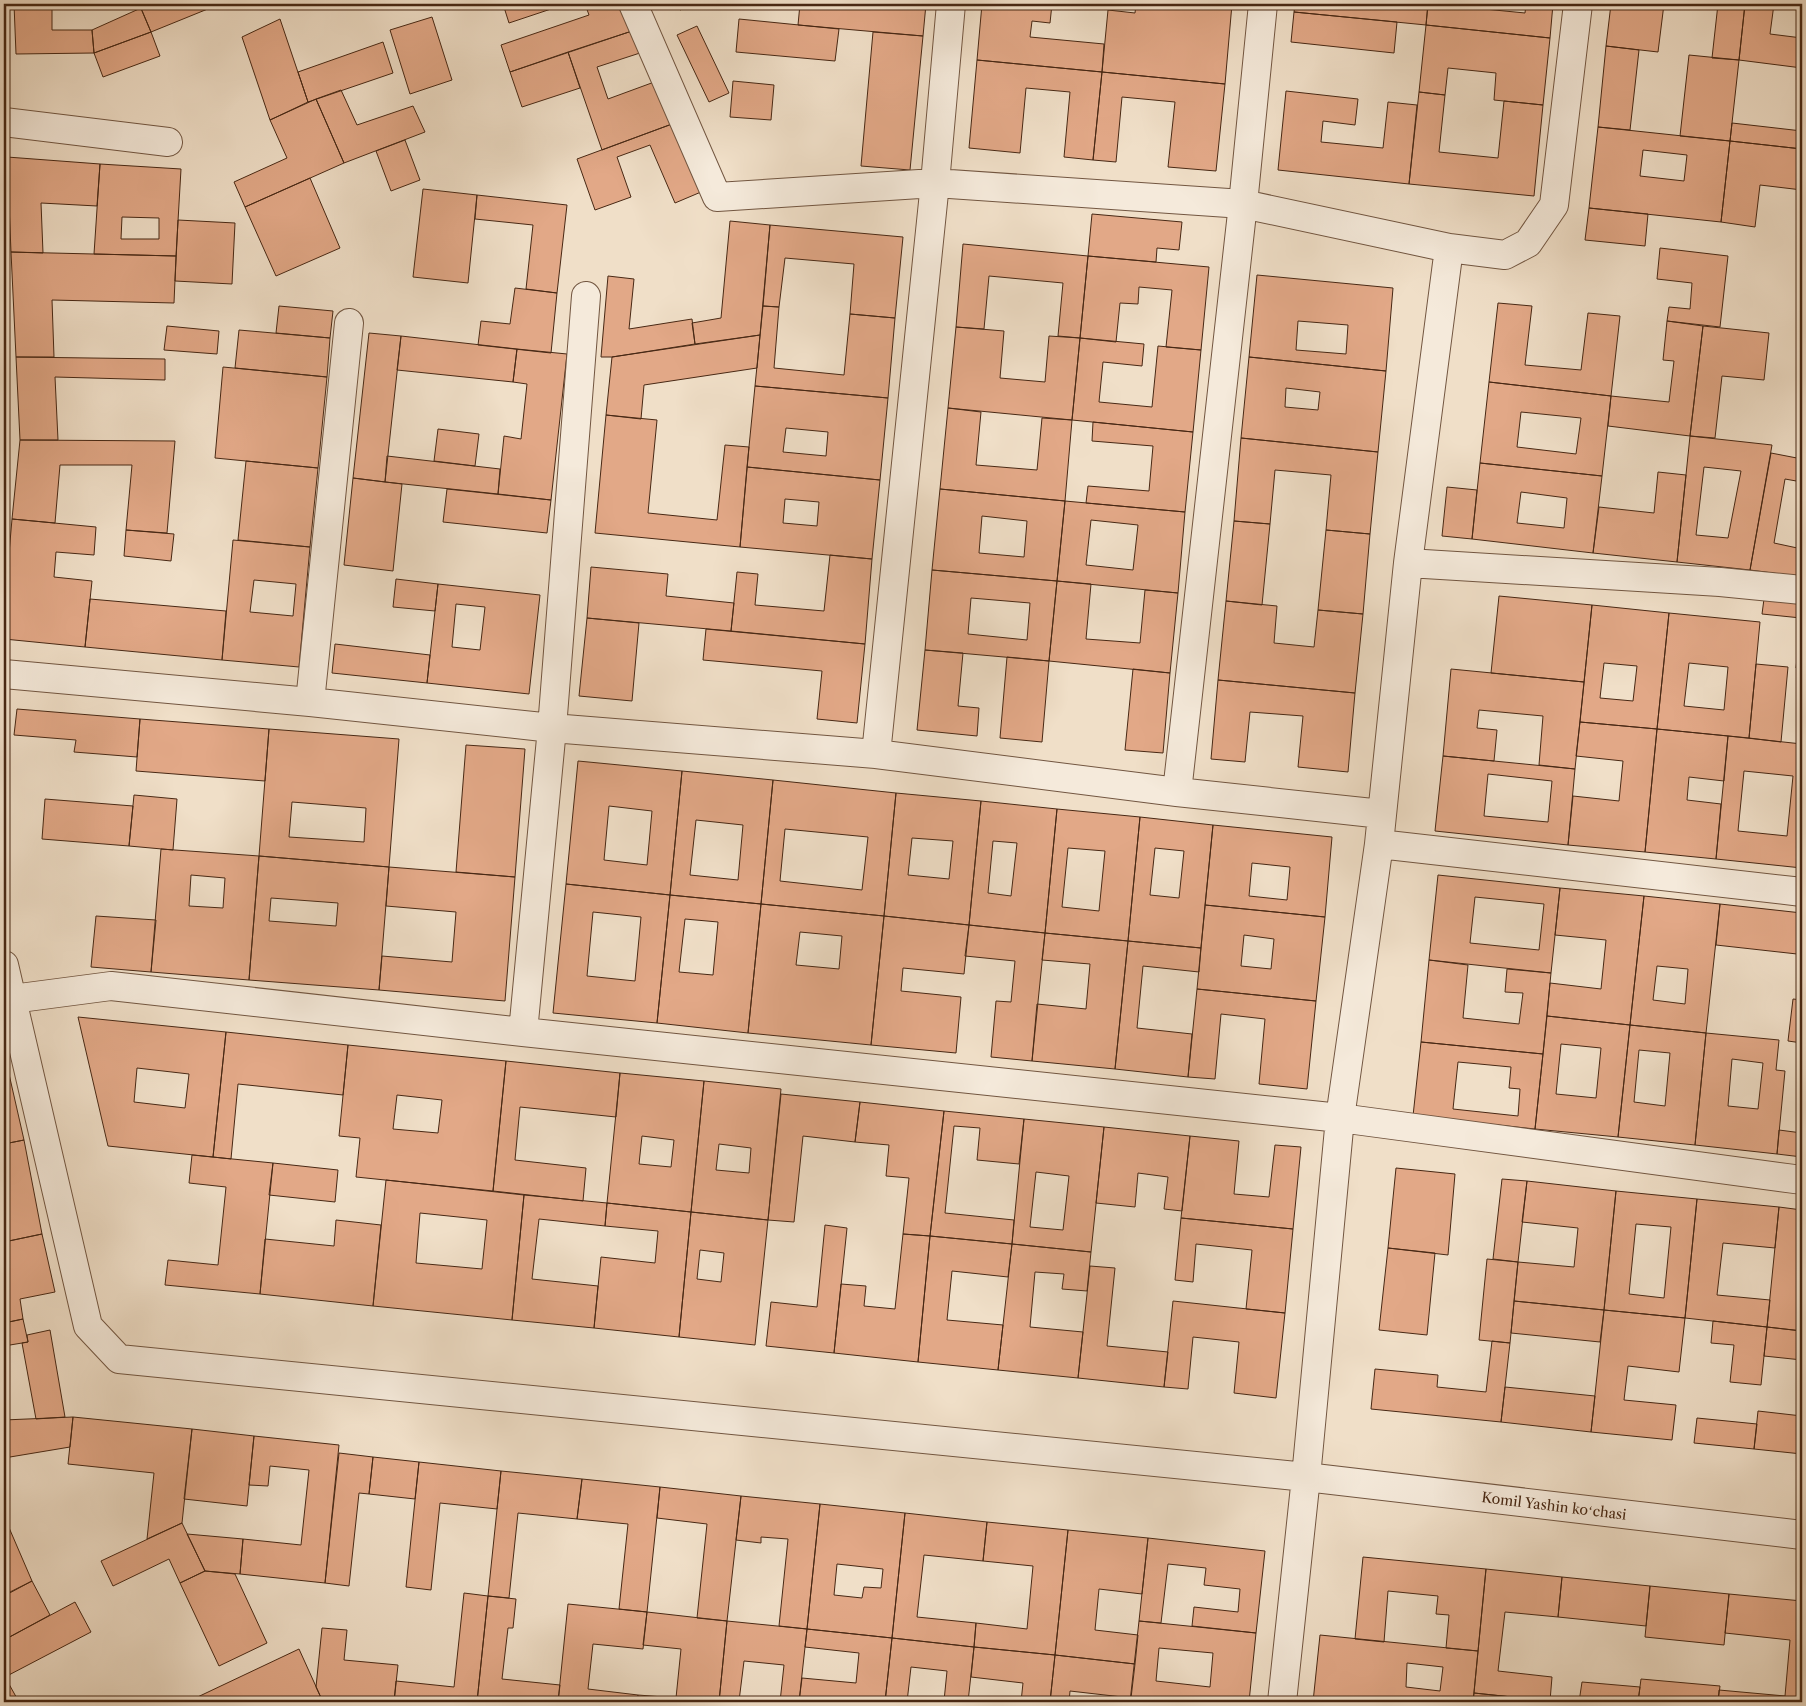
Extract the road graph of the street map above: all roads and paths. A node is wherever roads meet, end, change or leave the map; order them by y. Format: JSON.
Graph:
{"nodes":[{"id":1,"x":633,"y":4,"type":"edge"},
{"id":2,"x":951,"y":4,"type":"edge"},
{"id":3,"x":1262,"y":4,"type":"edge"},
{"id":4,"x":1578,"y":4,"type":"edge"},
{"id":5,"x":4,"y":122,"type":"edge"},
{"id":6,"x":168,"y":142,"type":"dead end"},
{"id":7,"x":935,"y":182,"type":"junction"},
{"id":8,"x":1243,"y":204,"type":"junction"},
{"id":9,"x":1449,"y":248,"type":"junction"},
{"id":10,"x":586,"y":296,"type":"dead end"},
{"id":11,"x":349,"y":323,"type":"dead end"},
{"id":12,"x":1408,"y":563,"type":"junction"},
{"id":13,"x":1802,"y":590,"type":"edge"},
{"id":14,"x":4,"y":674,"type":"edge"},
{"id":15,"x":310,"y":702,"type":"junction"},
{"id":16,"x":552,"y":728,"type":"junction"},
{"id":17,"x":876,"y":754,"type":"junction"},
{"id":18,"x":1178,"y":792,"type":"junction"},
{"id":19,"x":1382,"y":814,"type":"junction"},
{"id":20,"x":1379,"y":844,"type":"junction"},
{"id":21,"x":1802,"y":892,"type":"edge"},
{"id":22,"x":4,"y":965,"type":"edge"},
{"id":23,"x":12,"y":999,"type":"junction"},
{"id":24,"x":523,"y":1032,"type":"junction"},
{"id":25,"x":1340,"y":1118,"type":"junction"},
{"id":26,"x":1802,"y":1180,"type":"edge"},
{"id":27,"x":1306,"y":1477,"type":"junction"},
{"id":28,"x":1802,"y":1535,"type":"edge"},
{"id":29,"x":1282,"y":1702,"type":"edge"}],
"edges":[{"from":1,"to":7,"type":"street"},
{"from":2,"to":7,"type":"street"},
{"from":3,"to":8,"type":"street"},
{"from":4,"to":9,"type":"street"},
{"from":5,"to":6,"type":"street"},
{"from":7,"to":8,"type":"street"},
{"from":7,"to":17,"type":"street"},
{"from":8,"to":9,"type":"street"},
{"from":8,"to":18,"type":"street"},
{"from":9,"to":12,"type":"street"},
{"from":10,"to":16,"type":"street"},
{"from":11,"to":15,"type":"street"},
{"from":12,"to":13,"type":"street"},
{"from":12,"to":19,"type":"street"},
{"from":14,"to":15,"type":"street"},
{"from":15,"to":16,"type":"street"},
{"from":16,"to":17,"type":"street"},
{"from":16,"to":24,"type":"street"},
{"from":17,"to":18,"type":"street"},
{"from":18,"to":19,"type":"street"},
{"from":19,"to":20,"type":"street"},
{"from":20,"to":21,"type":"street"},
{"from":20,"to":25,"type":"street"},
{"from":22,"to":23,"type":"street","name":"Komil Yashin koʻchasi"},
{"from":23,"to":24,"type":"street"},
{"from":23,"to":27,"type":"street","name":"Komil Yashin koʻchasi"},
{"from":24,"to":25,"type":"street"},
{"from":25,"to":26,"type":"street"},
{"from":25,"to":27,"type":"street"},
{"from":27,"to":28,"type":"street","name":"Komil Yashin koʻchasi"},
{"from":27,"to":29,"type":"street"}]}
